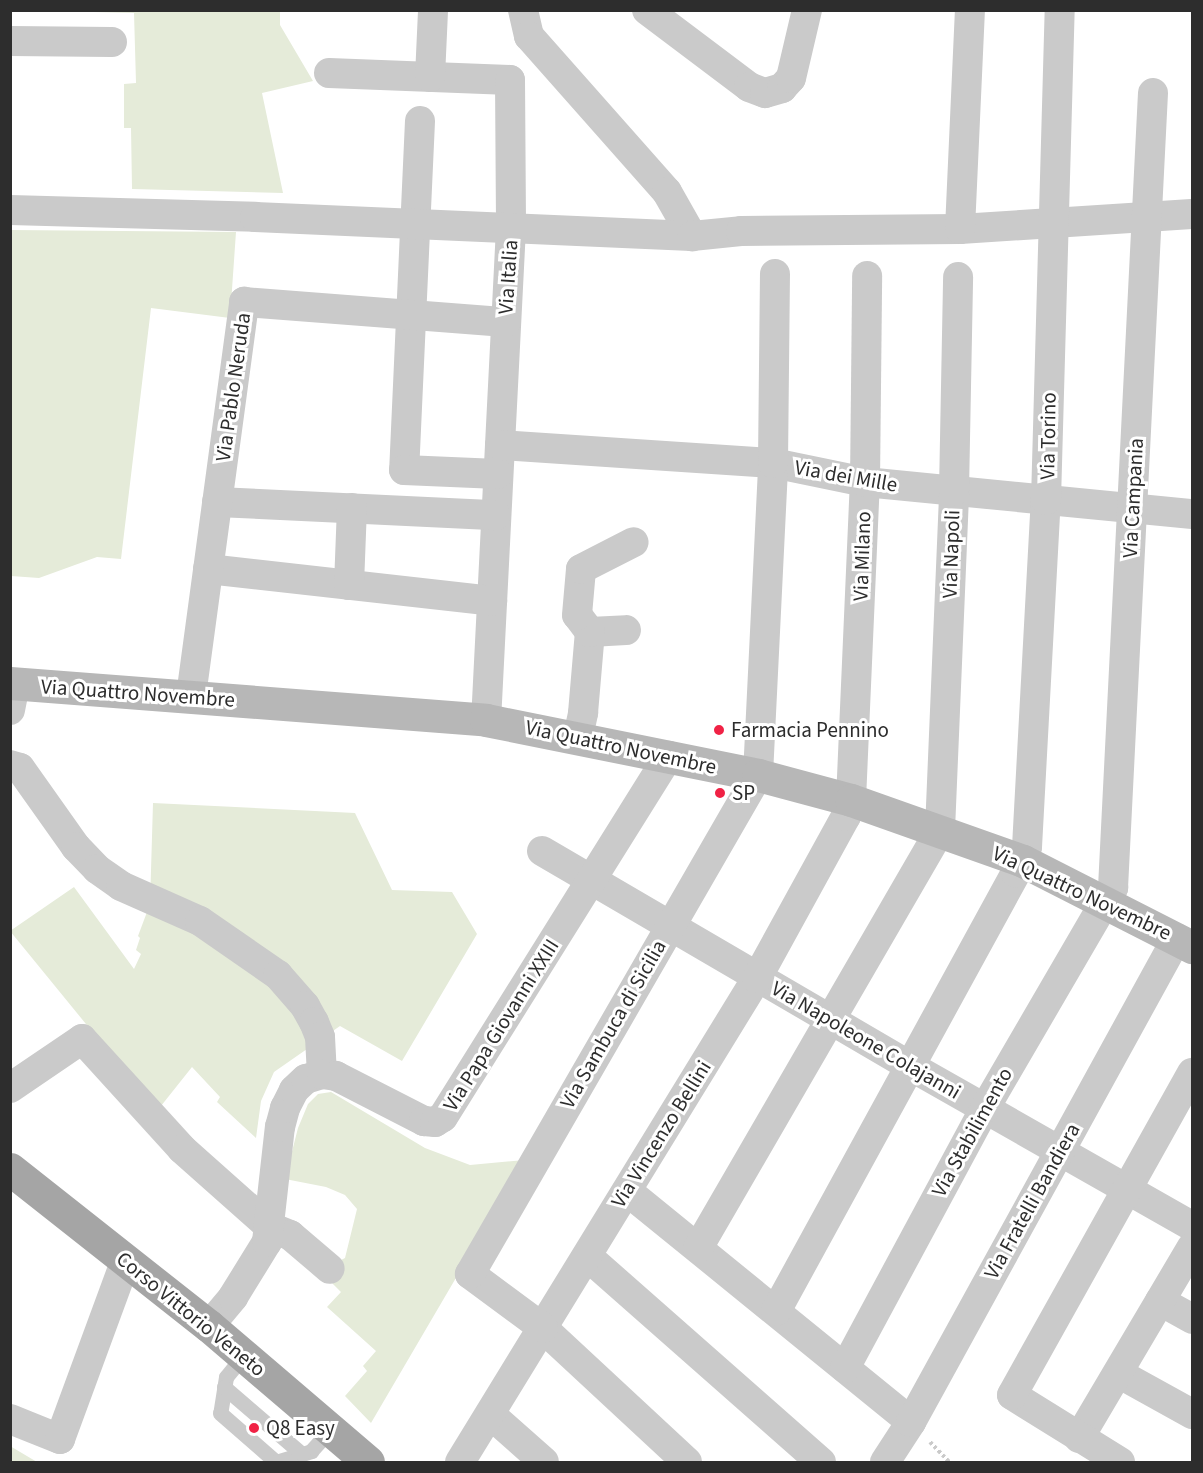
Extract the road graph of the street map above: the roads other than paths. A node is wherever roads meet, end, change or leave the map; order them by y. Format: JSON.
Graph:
{"nodes":[{"id":1,"x":433,"y":10,"type":"edge"},
{"id":2,"x":523,"y":10,"type":"edge"},
{"id":3,"x":647,"y":10,"type":"edge"},
{"id":4,"x":807,"y":10,"type":"edge"},
{"id":5,"x":970,"y":10,"type":"edge"},
{"id":6,"x":1060,"y":10,"type":"edge"},
{"id":7,"x":10,"y":41,"type":"edge"},
{"id":8,"x":112,"y":42,"type":"dead end"},
{"id":9,"x":329,"y":73,"type":"dead end"},
{"id":10,"x":430,"y":77,"type":"junction"},
{"id":11,"x":1153,"y":93,"type":"dead end"},
{"id":12,"x":420,"y":121,"type":"dead end"},
{"id":13,"x":10,"y":210,"type":"edge"},
{"id":14,"x":1192,"y":214,"type":"edge"},
{"id":15,"x":1147,"y":217,"type":"junction"},
{"id":16,"x":1053,"y":222,"type":"junction"},
{"id":17,"x":415,"y":224,"type":"junction"},
{"id":18,"x":511,"y":228,"type":"junction"},
{"id":19,"x":960,"y":229,"type":"junction"},
{"id":20,"x":692,"y":236,"type":"junction"},
{"id":21,"x":775,"y":274,"type":"dead end"},
{"id":22,"x":867,"y":276,"type":"dead end"},
{"id":23,"x":958,"y":277,"type":"dead end"},
{"id":24,"x":411,"y":315,"type":"junction"},
{"id":25,"x":505,"y":322,"type":"junction"},
{"id":26,"x":499,"y":459,"type":"junction"},
{"id":27,"x":773,"y":463,"type":"junction"},
{"id":28,"x":865,"y":482,"type":"junction"},
{"id":29,"x":954,"y":491,"type":"junction"},
{"id":30,"x":1046,"y":500,"type":"junction"},
{"id":31,"x":217,"y":502,"type":"junction"},
{"id":32,"x":352,"y":508,"type":"junction"},
{"id":33,"x":1132,"y":509,"type":"junction"},
{"id":34,"x":1192,"y":513,"type":"edge"},
{"id":35,"x":496,"y":515,"type":"junction"},
{"id":36,"x":634,"y":542,"type":"dead end"},
{"id":37,"x":208,"y":569,"type":"junction"},
{"id":38,"x":349,"y":585,"type":"junction"},
{"id":39,"x":492,"y":601,"type":"junction"},
{"id":40,"x":626,"y":630,"type":"dead end"},
{"id":41,"x":590,"y":632,"type":"junction"},
{"id":42,"x":12,"y":692,"type":"edge"},
{"id":43,"x":190,"y":696,"type":"junction"},
{"id":44,"x":486,"y":720,"type":"junction"},
{"id":45,"x":578,"y":737,"type":"junction"},
{"id":46,"x":669,"y":756,"type":"junction"},
{"id":47,"x":10,"y":765,"type":"edge"},
{"id":48,"x":758,"y":775,"type":"junction"},
{"id":49,"x":851,"y":800,"type":"junction"},
{"id":50,"x":940,"y":830,"type":"junction"},
{"id":51,"x":542,"y":851,"type":"dead end"},
{"id":52,"x":1023,"y":861,"type":"junction"},
{"id":53,"x":592,"y":880,"type":"junction"},
{"id":54,"x":1106,"y":900,"type":"junction"},
{"id":55,"x":669,"y":927,"type":"junction"},
{"id":56,"x":1185,"y":943,"type":"edge"},
{"id":57,"x":757,"y":978,"type":"junction"},
{"id":58,"x":829,"y":1019,"type":"junction"},
{"id":59,"x":910,"y":1066,"type":"junction"},
{"id":60,"x":1192,"y":1073,"type":"edge"},
{"id":61,"x":322,"y":1074,"type":"junction"},
{"id":62,"x":10,"y":1088,"type":"edge"},
{"id":63,"x":985,"y":1108,"type":"junction"},
{"id":64,"x":1059,"y":1150,"type":"junction"},
{"id":65,"x":10,"y":1169,"type":"edge"},
{"id":66,"x":1127,"y":1189,"type":"junction"},
{"id":67,"x":627,"y":1191,"type":"junction"},
{"id":68,"x":1192,"y":1226,"type":"edge"},
{"id":69,"x":270,"y":1227,"type":"junction"},
{"id":70,"x":1192,"y":1247,"type":"edge"},
{"id":71,"x":698,"y":1248,"type":"junction"},
{"id":72,"x":587,"y":1256,"type":"junction"},
{"id":73,"x":126,"y":1260,"type":"junction"},
{"id":74,"x":330,"y":1269,"type":"dead end"},
{"id":75,"x":1160,"y":1301,"type":"junction"},
{"id":76,"x":776,"y":1311,"type":"junction"},
{"id":77,"x":1192,"y":1319,"type":"edge"},
{"id":78,"x":209,"y":1326,"type":"junction"},
{"id":79,"x":543,"y":1328,"type":"junction"},
{"id":80,"x":243,"y":1356,"type":"junction"},
{"id":81,"x":845,"y":1368,"type":"junction"},
{"id":82,"x":1118,"y":1373,"type":"junction"},
{"id":83,"x":224,"y":1387,"type":"junction"},
{"id":84,"x":490,"y":1414,"type":"junction"},
{"id":85,"x":1192,"y":1414,"type":"edge"},
{"id":86,"x":10,"y":1419,"type":"edge"},
{"id":87,"x":912,"y":1422,"type":"junction"},
{"id":88,"x":330,"y":1430,"type":"junction"},
{"id":89,"x":1079,"y":1438,"type":"junction"},
{"id":90,"x":302,"y":1454,"type":"junction"},
{"id":91,"x":368,"y":1462,"type":"edge"},
{"id":92,"x":460,"y":1462,"type":"edge"},
{"id":93,"x":544,"y":1462,"type":"edge"},
{"id":94,"x":687,"y":1462,"type":"edge"},
{"id":95,"x":821,"y":1462,"type":"edge"},
{"id":96,"x":885,"y":1462,"type":"edge"},
{"id":97,"x":1120,"y":1462,"type":"edge"}],
"edges":[{"from":1,"to":10,"type":"street"},
{"from":2,"to":20,"type":"street"},
{"from":3,"to":4,"type":"street"},
{"from":5,"to":19,"type":"street"},
{"from":6,"to":16,"type":"street","name":"Via Torino"},
{"from":7,"to":8,"type":"street"},
{"from":9,"to":10,"type":"street"},
{"from":10,"to":18,"type":"street"},
{"from":11,"to":15,"type":"street","name":"Via Campania"},
{"from":12,"to":17,"type":"street"},
{"from":13,"to":17,"type":"street"},
{"from":14,"to":15,"type":"street","name":"Via Italia"},
{"from":15,"to":16,"type":"street","name":"Via Italia"},
{"from":15,"to":33,"type":"street","name":"Via Campania"},
{"from":16,"to":19,"type":"street","name":"Via Italia"},
{"from":16,"to":30,"type":"street","name":"Via Torino"},
{"from":17,"to":18,"type":"street"},
{"from":17,"to":24,"type":"street"},
{"from":18,"to":20,"type":"street","name":"Via Italia"},
{"from":18,"to":25,"type":"street","name":"Via Italia"},
{"from":19,"to":20,"type":"street","name":"Via Italia"},
{"from":21,"to":27,"type":"street"},
{"from":22,"to":28,"type":"street","name":"Via Milano"},
{"from":23,"to":29,"type":"street","name":"Via Napoli"},
{"from":24,"to":25,"type":"street","name":"Via Pablo Neruda"},
{"from":24,"to":26,"type":"street","name":"Via dei Mille"},
{"from":24,"to":31,"type":"street","name":"Via Pablo Neruda"},
{"from":25,"to":26,"type":"street","name":"Via Italia"},
{"from":26,"to":27,"type":"street","name":"Via dei Mille"},
{"from":26,"to":35,"type":"street","name":"Via Italia"},
{"from":27,"to":28,"type":"street","name":"Via dei Mille"},
{"from":27,"to":48,"type":"street"},
{"from":28,"to":29,"type":"street","name":"Via dei Mille"},
{"from":28,"to":49,"type":"street","name":"Via Milano"},
{"from":29,"to":30,"type":"street","name":"Via dei Mille"},
{"from":29,"to":50,"type":"street","name":"Via Napoli"},
{"from":30,"to":33,"type":"street","name":"Via dei Mille"},
{"from":30,"to":52,"type":"street","name":"Via Torino"},
{"from":31,"to":32,"type":"street"},
{"from":31,"to":37,"type":"street","name":"Via Pablo Neruda"},
{"from":32,"to":35,"type":"street"},
{"from":32,"to":38,"type":"street"},
{"from":33,"to":34,"type":"street","name":"Via dei Mille"},
{"from":33,"to":54,"type":"street","name":"Via Campania"},
{"from":35,"to":39,"type":"street","name":"Via Italia"},
{"from":36,"to":41,"type":"street"},
{"from":37,"to":38,"type":"street"},
{"from":37,"to":43,"type":"street","name":"Via Pablo Neruda"},
{"from":38,"to":39,"type":"street"},
{"from":39,"to":44,"type":"street","name":"Via Italia"},
{"from":40,"to":41,"type":"street"},
{"from":41,"to":45,"type":"street"},
{"from":42,"to":43,"type":"street","name":"Via Quattro Novembre"},
{"from":43,"to":44,"type":"street","name":"Via Quattro Novembre"},
{"from":44,"to":45,"type":"street","name":"Via Quattro Novembre"},
{"from":45,"to":46,"type":"street","name":"Via Quattro Novembre"},
{"from":46,"to":48,"type":"street","name":"Via Quattro Novembre"},
{"from":46,"to":53,"type":"street","name":"Via Papa Giovanni XXIII"},
{"from":47,"to":61,"type":"street"},
{"from":48,"to":49,"type":"street","name":"Via Quattro Novembre"},
{"from":48,"to":55,"type":"street","name":"Via Sambuca di Sicilia"},
{"from":49,"to":50,"type":"street","name":"Via Quattro Novembre"},
{"from":49,"to":57,"type":"street","name":"Via Vincenzo Bellini"},
{"from":50,"to":52,"type":"street","name":"Via Quattro Novembre"},
{"from":50,"to":58,"type":"street"},
{"from":51,"to":53,"type":"street","name":"Via Napoleone Colajanni"},
{"from":52,"to":54,"type":"street","name":"Via Quattro Novembre"},
{"from":52,"to":59,"type":"street","name":"Via Torino"},
{"from":53,"to":55,"type":"street","name":"Via Napoleone Colajanni"},
{"from":53,"to":61,"type":"street","name":"Via Papa Giovanni XXIII"},
{"from":54,"to":56,"type":"street","name":"Via Quattro Novembre"},
{"from":54,"to":63,"type":"street","name":"Via Stabilimento"},
{"from":55,"to":57,"type":"street","name":"Via Napoleone Colajanni"},
{"from":55,"to":79,"type":"street","name":"Via Sambuca di Sicilia"},
{"from":56,"to":64,"type":"street","name":"Via Fratelli Bandiera"},
{"from":57,"to":58,"type":"street","name":"Via Napoleone Colajanni"},
{"from":57,"to":67,"type":"street","name":"Via Vincenzo Bellini"},
{"from":58,"to":59,"type":"street","name":"Via Napoleone Colajanni"},
{"from":58,"to":71,"type":"street"},
{"from":59,"to":63,"type":"street","name":"Via Napoleone Colajanni"},
{"from":59,"to":76,"type":"street","name":"Via Torino"},
{"from":60,"to":66,"type":"street"},
{"from":61,"to":69,"type":"street"},
{"from":62,"to":69,"type":"street"},
{"from":63,"to":64,"type":"street","name":"Via Napoleone Colajanni"},
{"from":63,"to":81,"type":"street","name":"Via Stabilimento"},
{"from":64,"to":66,"type":"street","name":"Via Napoleone Colajanni"},
{"from":64,"to":87,"type":"street","name":"Via Fratelli Bandiera"},
{"from":65,"to":73,"type":"main road","name":"Corso Vittorio Veneto"},
{"from":66,"to":68,"type":"street","name":"Via Napoleone Colajanni"},
{"from":66,"to":89,"type":"street"},
{"from":67,"to":71,"type":"street"},
{"from":67,"to":72,"type":"street","name":"Via Vincenzo Bellini"},
{"from":69,"to":74,"type":"street"},
{"from":69,"to":78,"type":"street"},
{"from":70,"to":75,"type":"street"},
{"from":71,"to":76,"type":"street"},
{"from":72,"to":79,"type":"street","name":"Via Vincenzo Bellini"},
{"from":72,"to":95,"type":"street"},
{"from":73,"to":78,"type":"main road","name":"Corso Vittorio Veneto"},
{"from":73,"to":86,"type":"street"},
{"from":75,"to":77,"type":"street"},
{"from":75,"to":82,"type":"street"},
{"from":76,"to":81,"type":"street"},
{"from":78,"to":80,"type":"main road","name":"Corso Vittorio Veneto"},
{"from":79,"to":84,"type":"street","name":"Via Vincenzo Bellini"},
{"from":79,"to":94,"type":"street"},
{"from":80,"to":83,"type":"lane"},
{"from":80,"to":88,"type":"main road","name":"Corso Vittorio Veneto"},
{"from":81,"to":87,"type":"street"},
{"from":82,"to":85,"type":"street"},
{"from":82,"to":89,"type":"street"},
{"from":83,"to":90,"type":"lane"},
{"from":83,"to":90,"type":"lane"},
{"from":84,"to":92,"type":"street","name":"Via Vincenzo Bellini"},
{"from":84,"to":93,"type":"street"},
{"from":87,"to":96,"type":"street","name":"Via Fratelli Bandiera"},
{"from":88,"to":90,"type":"lane"},
{"from":88,"to":91,"type":"main road","name":"Corso Vittorio Veneto"},
{"from":89,"to":97,"type":"street"}]}
